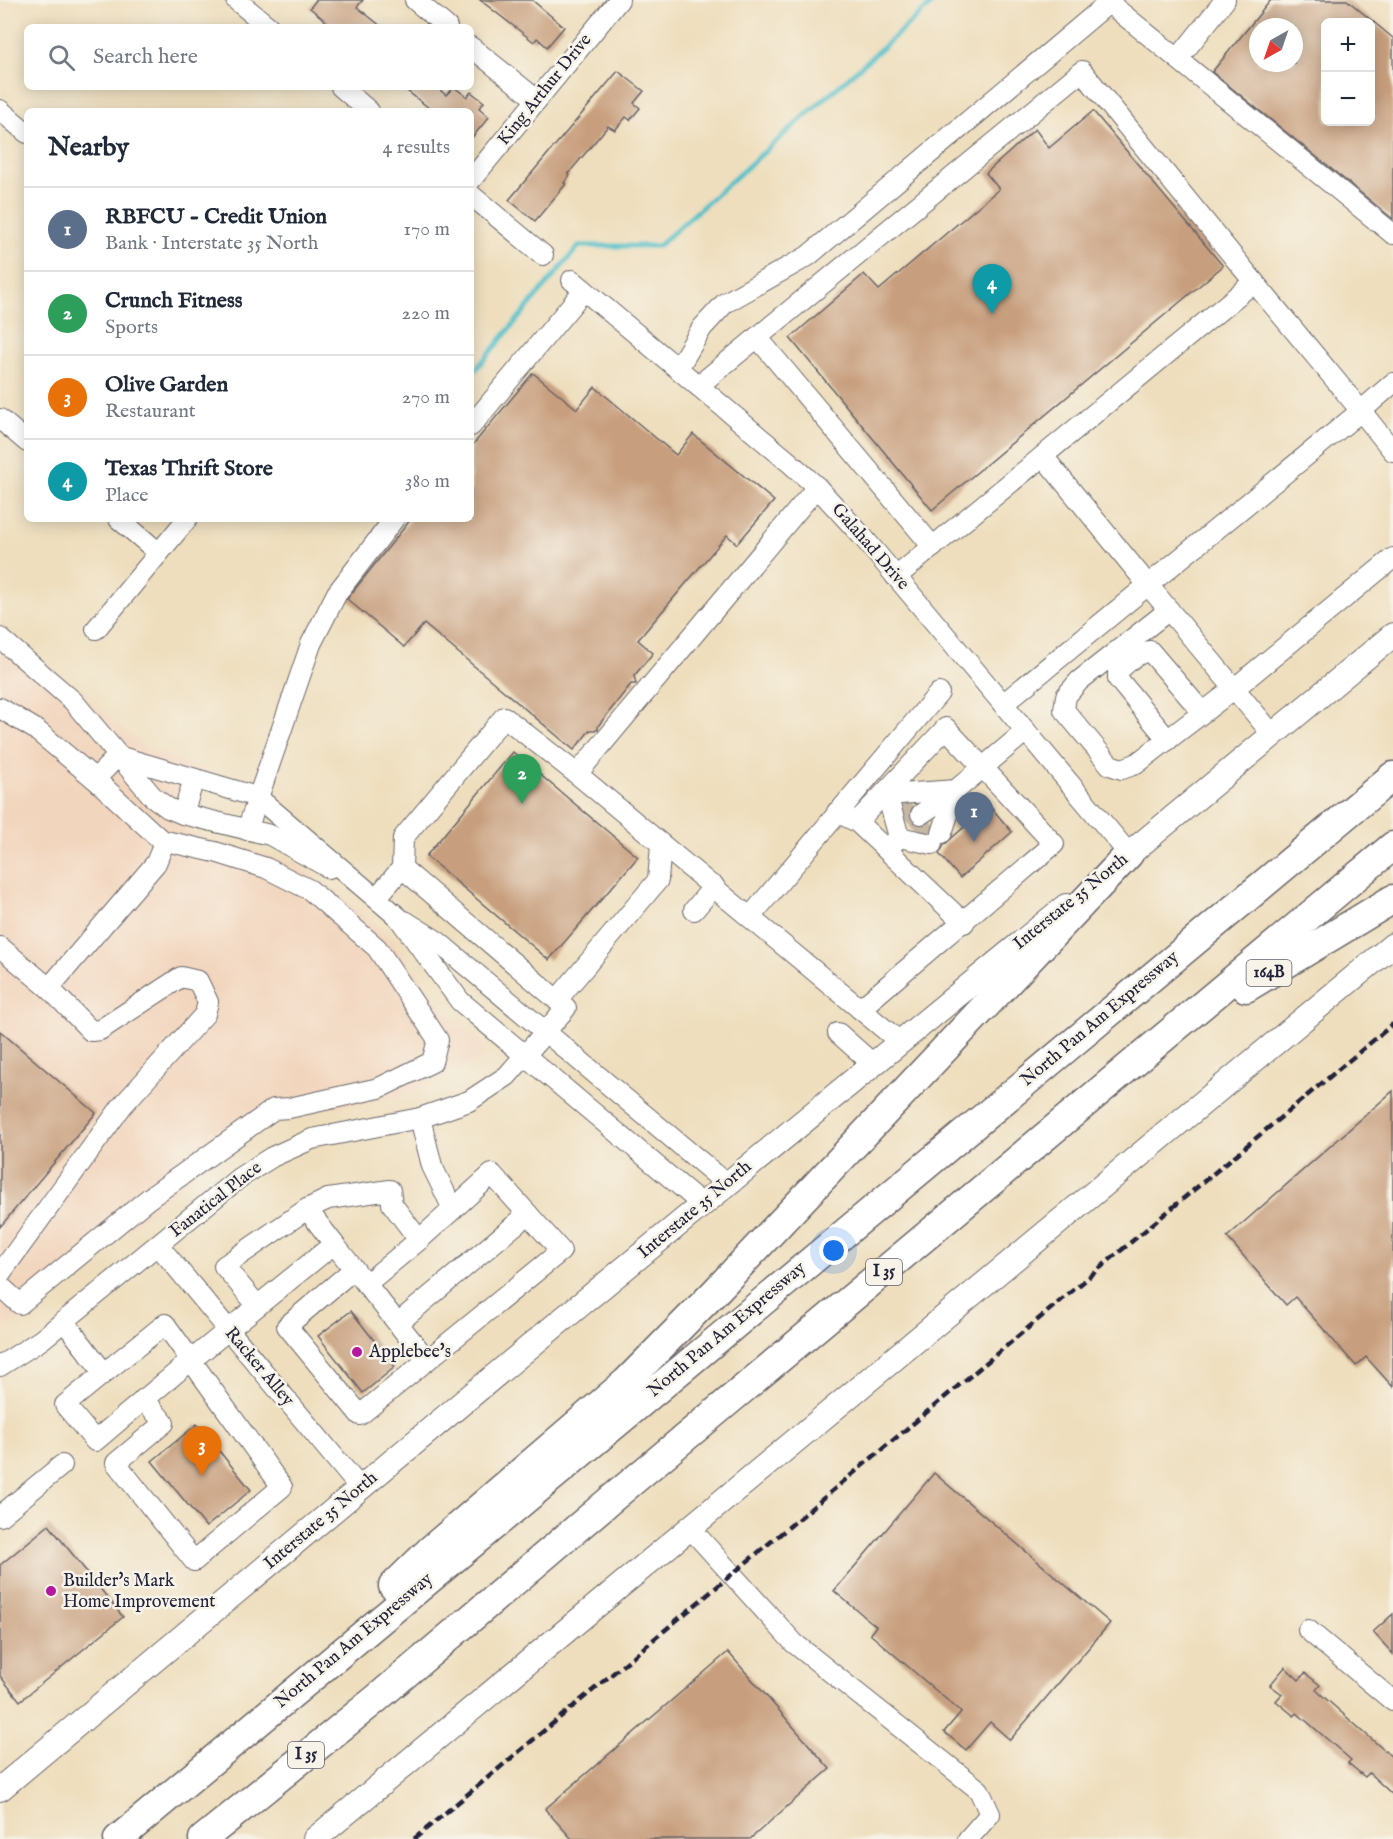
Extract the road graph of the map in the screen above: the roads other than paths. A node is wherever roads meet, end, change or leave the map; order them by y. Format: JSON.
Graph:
{"nodes":[{"id":1,"x":236,"y":0,"type":"edge"},
{"id":2,"x":415,"y":0,"type":"edge"},
{"id":3,"x":1225,"y":0,"type":"edge"},
{"id":4,"x":1111,"y":1,"type":"edge"},
{"id":5,"x":612,"y":2,"type":"edge"},
{"id":6,"x":264,"y":24,"type":"edge"},
{"id":7,"x":443,"y":24,"type":"edge"},
{"id":8,"x":474,"y":49,"type":"edge"},
{"id":9,"x":1178,"y":59,"type":"junction"},
{"id":10,"x":344,"y":90,"type":"edge"},
{"id":11,"x":537,"y":100,"type":"junction"},
{"id":12,"x":366,"y":108,"type":"edge"},
{"id":13,"x":0,"y":110,"type":"edge"},
{"id":14,"x":24,"y":130,"type":"edge"},
{"id":15,"x":474,"y":176,"type":"edge"},
{"id":16,"x":474,"y":198,"type":"edge"},
{"id":17,"x":1393,"y":234,"type":"edge"},
{"id":18,"x":543,"y":255,"type":"dead end"},
{"id":19,"x":1254,"y":282,"type":"junction"},
{"id":20,"x":757,"y":337,"type":"junction"},
{"id":21,"x":678,"y":368,"type":"junction"},
{"id":22,"x":1393,"y":383,"type":"edge"},
{"id":23,"x":699,"y":386,"type":"junction"},
{"id":24,"x":1361,"y":411,"type":"junction"},
{"id":25,"x":0,"y":420,"type":"edge"},
{"id":26,"x":474,"y":422,"type":"edge"},
{"id":27,"x":24,"y":440,"type":"edge"},
{"id":28,"x":1393,"y":451,"type":"edge"},
{"id":29,"x":1043,"y":456,"type":"junction"},
{"id":30,"x":817,"y":487,"type":"junction"},
{"id":31,"x":123,"y":522,"type":"edge"},
{"id":32,"x":185,"y":522,"type":"edge"},
{"id":33,"x":391,"y":522,"type":"edge"},
{"id":34,"x":933,"y":547,"type":"junction"},
{"id":35,"x":159,"y":553,"type":"junction"},
{"id":36,"x":1393,"y":558,"type":"edge"},
{"id":37,"x":896,"y":577,"type":"junction"},
{"id":38,"x":1148,"y":585,"type":"junction"},
{"id":39,"x":1169,"y":610,"type":"junction"},
{"id":40,"x":96,"y":629,"type":"dead end"},
{"id":41,"x":1393,"y":634,"type":"edge"},
{"id":42,"x":0,"y":638,"type":"edge"},
{"id":43,"x":1235,"y":688,"type":"junction"},
{"id":44,"x":939,"y":693,"type":"dead end"},
{"id":45,"x":1003,"y":704,"type":"junction"},
{"id":46,"x":0,"y":708,"type":"edge"},
{"id":47,"x":1202,"y":712,"type":"junction"},
{"id":48,"x":1026,"y":731,"type":"junction"},
{"id":49,"x":1273,"y":735,"type":"junction"},
{"id":50,"x":1168,"y":740,"type":"junction"},
{"id":51,"x":118,"y":756,"type":"junction"},
{"id":52,"x":983,"y":767,"type":"junction"},
{"id":53,"x":577,"y":774,"type":"junction"},
{"id":54,"x":1393,"y":776,"type":"edge"},
{"id":55,"x":96,"y":779,"type":"junction"},
{"id":56,"x":194,"y":779,"type":"junction"},
{"id":57,"x":956,"y":790,"type":"junction"},
{"id":58,"x":257,"y":796,"type":"junction"},
{"id":59,"x":837,"y":812,"type":"junction"},
{"id":60,"x":183,"y":814,"type":"junction"},
{"id":61,"x":857,"y":822,"type":"junction"},
{"id":62,"x":913,"y":822,"type":"junction"},
{"id":63,"x":247,"y":830,"type":"junction"},
{"id":64,"x":161,"y":840,"type":"junction"},
{"id":65,"x":662,"y":844,"type":"junction"},
{"id":66,"x":1393,"y":846,"type":"edge"},
{"id":67,"x":1129,"y":854,"type":"junction"},
{"id":68,"x":402,"y":868,"type":"junction"},
{"id":69,"x":714,"y":886,"type":"junction"},
{"id":70,"x":374,"y":894,"type":"junction"},
{"id":71,"x":1393,"y":899,"type":"edge"},
{"id":72,"x":694,"y":910,"type":"dead end"},
{"id":73,"x":751,"y":916,"type":"junction"},
{"id":74,"x":398,"y":917,"type":"junction"},
{"id":75,"x":964,"y":923,"type":"junction"},
{"id":76,"x":1393,"y":945,"type":"edge"},
{"id":77,"x":0,"y":947,"type":"edge"},
{"id":78,"x":1393,"y":962,"type":"edge"},
{"id":79,"x":1368,"y":964,"type":"junction"},
{"id":80,"x":49,"y":988,"type":"junction"},
{"id":81,"x":557,"y":1000,"type":"junction"},
{"id":82,"x":860,"y":1009,"type":"junction"},
{"id":83,"x":546,"y":1032,"type":"junction"},
{"id":84,"x":838,"y":1033,"type":"dead end"},
{"id":85,"x":900,"y":1042,"type":"junction"},
{"id":86,"x":1148,"y":1051,"type":"junction"},
{"id":87,"x":525,"y":1055,"type":"junction"},
{"id":88,"x":873,"y":1064,"type":"junction"},
{"id":89,"x":420,"y":1118,"type":"junction"},
{"id":90,"x":726,"y":1184,"type":"junction"},
{"id":91,"x":702,"y":1204,"type":"junction"},
{"id":92,"x":307,"y":1209,"type":"junction"},
{"id":93,"x":453,"y":1209,"type":"junction"},
{"id":94,"x":528,"y":1214,"type":"junction"},
{"id":95,"x":419,"y":1240,"type":"junction"},
{"id":96,"x":334,"y":1244,"type":"junction"},
{"id":97,"x":158,"y":1245,"type":"junction"},
{"id":98,"x":354,"y":1269,"type":"junction"},
{"id":99,"x":0,"y":1274,"type":"edge"},
{"id":100,"x":366,"y":1284,"type":"junction"},
{"id":101,"x":0,"y":1286,"type":"edge"},
{"id":102,"x":257,"y":1305,"type":"junction"},
{"id":103,"x":64,"y":1321,"type":"junction"},
{"id":104,"x":398,"y":1323,"type":"junction"},
{"id":105,"x":227,"y":1329,"type":"junction"},
{"id":106,"x":192,"y":1359,"type":"junction"},
{"id":107,"x":427,"y":1360,"type":"junction"},
{"id":108,"x":0,"y":1366,"type":"edge"},
{"id":109,"x":104,"y":1373,"type":"junction"},
{"id":110,"x":144,"y":1399,"type":"junction"},
{"id":111,"x":62,"y":1465,"type":"dead end"},
{"id":112,"x":360,"y":1488,"type":"junction"},
{"id":113,"x":0,"y":1516,"type":"edge"},
{"id":114,"x":691,"y":1529,"type":"junction"},
{"id":115,"x":1308,"y":1630,"type":"dead end"},
{"id":116,"x":1393,"y":1701,"type":"edge"},
{"id":117,"x":234,"y":1741,"type":"junction"},
{"id":118,"x":0,"y":1789,"type":"edge"},
{"id":119,"x":237,"y":1812,"type":"junction"},
{"id":120,"x":117,"y":1839,"type":"edge"},
{"id":121,"x":203,"y":1839,"type":"edge"},
{"id":122,"x":210,"y":1839,"type":"edge"},
{"id":123,"x":315,"y":1839,"type":"edge"},
{"id":124,"x":968,"y":1839,"type":"edge"}],
"edges":[{"from":1,"to":6,"type":"street"},
{"from":2,"to":7,"type":"street"},
{"from":3,"to":9,"type":"street"},
{"from":4,"to":9,"type":"street"},
{"from":4,"to":21,"type":"street"},
{"from":5,"to":11,"type":"street","name":"King Arthur Drive"},
{"from":8,"to":11,"type":"street"},
{"from":9,"to":17,"type":"street"},
{"from":10,"to":12,"type":"street"},
{"from":11,"to":15,"type":"street","name":"King Arthur Drive"},
{"from":13,"to":14,"type":"street"},
{"from":16,"to":18,"type":"street"},
{"from":19,"to":20,"type":"street"},
{"from":19,"to":24,"type":"street"},
{"from":19,"to":29,"type":"street"},
{"from":20,"to":23,"type":"street"},
{"from":20,"to":34,"type":"street"},
{"from":21,"to":23,"type":"street","name":"Galahad Drive"},
{"from":21,"to":26,"type":"street","name":"Galahad Drive"},
{"from":22,"to":24,"type":"street"},
{"from":23,"to":30,"type":"street","name":"Galahad Drive"},
{"from":24,"to":28,"type":"street"},
{"from":24,"to":38,"type":"street"},
{"from":25,"to":27,"type":"street"},
{"from":29,"to":34,"type":"street"},
{"from":29,"to":38,"type":"street"},
{"from":30,"to":37,"type":"street","name":"Galahad Drive"},
{"from":30,"to":53,"type":"street"},
{"from":31,"to":35,"type":"street"},
{"from":32,"to":35,"type":"street"},
{"from":33,"to":58,"type":"street"},
{"from":34,"to":37,"type":"street"},
{"from":35,"to":40,"type":"street"},
{"from":36,"to":43,"type":"street"},
{"from":37,"to":45,"type":"street","name":"Galahad Drive"},
{"from":38,"to":39,"type":"street"},
{"from":38,"to":45,"type":"street"},
{"from":39,"to":43,"type":"street"},
{"from":39,"to":50,"type":"street"},
{"from":41,"to":49,"type":"main road","name":"Interstate 35 North"},
{"from":42,"to":51,"type":"street"},
{"from":43,"to":47,"type":"street"},
{"from":43,"to":49,"type":"street"},
{"from":44,"to":59,"type":"street"},
{"from":45,"to":48,"type":"street","name":"Galahad Drive"},
{"from":46,"to":55,"type":"street"},
{"from":47,"to":50,"type":"street"},
{"from":47,"to":50,"type":"street"},
{"from":48,"to":52,"type":"street"},
{"from":48,"to":67,"type":"street","name":"Galahad Drive"},
{"from":49,"to":67,"type":"main road","name":"Interstate 35 North"},
{"from":51,"to":55,"type":"street"},
{"from":51,"to":56,"type":"street"},
{"from":51,"to":60,"type":"street"},
{"from":52,"to":57,"type":"street"},
{"from":52,"to":61,"type":"street"},
{"from":52,"to":75,"type":"street"},
{"from":53,"to":65,"type":"street"},
{"from":53,"to":68,"type":"street"},
{"from":54,"to":117,"type":"highway","name":"North Pan Am Expressway"},
{"from":55,"to":64,"type":"street"},
{"from":56,"to":58,"type":"street"},
{"from":56,"to":60,"type":"street"},
{"from":57,"to":62,"type":"street"},
{"from":57,"to":62,"type":"street"},
{"from":57,"to":62,"type":"street"},
{"from":58,"to":63,"type":"street"},
{"from":58,"to":70,"type":"street"},
{"from":59,"to":61,"type":"street"},
{"from":59,"to":73,"type":"street"},
{"from":60,"to":63,"type":"street"},
{"from":61,"to":62,"type":"street"},
{"from":62,"to":75,"type":"street"},
{"from":63,"to":70,"type":"street"},
{"from":64,"to":80,"type":"street"},
{"from":64,"to":101,"type":"street"},
{"from":65,"to":69,"type":"street"},
{"from":65,"to":81,"type":"street"},
{"from":66,"to":86,"type":"highway","number":"I 35"},
{"from":67,"to":85,"type":"main road","name":"Interstate 35 North"},
{"from":67,"to":117,"type":"highway"},
{"from":68,"to":70,"type":"street"},
{"from":68,"to":81,"type":"street"},
{"from":69,"to":72,"type":"street"},
{"from":69,"to":73,"type":"street"},
{"from":70,"to":74,"type":"street"},
{"from":71,"to":86,"type":"highway","number":"164B"},
{"from":73,"to":82,"type":"street"},
{"from":74,"to":83,"type":"street"},
{"from":74,"to":87,"type":"street"},
{"from":75,"to":82,"type":"street"},
{"from":76,"to":79,"type":"main road"},
{"from":77,"to":80,"type":"street"},
{"from":78,"to":79,"type":"street"},
{"from":79,"to":114,"type":"main road"},
{"from":80,"to":99,"type":"street"},
{"from":81,"to":83,"type":"street","name":"Fanatical Place"},
{"from":82,"to":85,"type":"street"},
{"from":83,"to":87,"type":"street","name":"Fanatical Place"},
{"from":83,"to":90,"type":"street"},
{"from":84,"to":88,"type":"street"},
{"from":85,"to":88,"type":"main road","name":"Interstate 35 North"},
{"from":86,"to":119,"type":"highway","number":"I 35"},
{"from":87,"to":89,"type":"street","name":"Fanatical Place"},
{"from":87,"to":91,"type":"street"},
{"from":88,"to":90,"type":"main road","name":"Interstate 35 North"},
{"from":89,"to":93,"type":"street"},
{"from":89,"to":97,"type":"street","name":"Fanatical Place"},
{"from":90,"to":91,"type":"main road","name":"Interstate 35 North"},
{"from":91,"to":112,"type":"main road","name":"Interstate 35 North"},
{"from":92,"to":95,"type":"street"},
{"from":92,"to":96,"type":"street"},
{"from":92,"to":102,"type":"street"},
{"from":93,"to":94,"type":"street"},
{"from":93,"to":95,"type":"street"},
{"from":94,"to":104,"type":"street"},
{"from":94,"to":107,"type":"street"},
{"from":95,"to":100,"type":"street"},
{"from":96,"to":98,"type":"street"},
{"from":96,"to":102,"type":"street"},
{"from":97,"to":103,"type":"street","name":"Fanatical Place"},
{"from":97,"to":105,"type":"street","name":"Racker Alley"},
{"from":98,"to":100,"type":"street"},
{"from":98,"to":107,"type":"street"},
{"from":100,"to":104,"type":"street"},
{"from":102,"to":105,"type":"street"},
{"from":103,"to":108,"type":"street","name":"Fanatical Place"},
{"from":103,"to":109,"type":"street"},
{"from":104,"to":107,"type":"street"},
{"from":105,"to":106,"type":"street"},
{"from":105,"to":112,"type":"street","name":"Racker Alley"},
{"from":106,"to":109,"type":"street"},
{"from":106,"to":110,"type":"street"},
{"from":106,"to":110,"type":"street"},
{"from":109,"to":110,"type":"street"},
{"from":111,"to":113,"type":"street"},
{"from":112,"to":118,"type":"main road","name":"Interstate 35 North"},
{"from":114,"to":123,"type":"main road"},
{"from":114,"to":124,"type":"street"},
{"from":115,"to":116,"type":"street"},
{"from":117,"to":120,"type":"highway","name":"North Pan Am Expressway"},
{"from":119,"to":121,"type":"highway","number":"I 35"},
{"from":119,"to":122,"type":"highway"}]}
